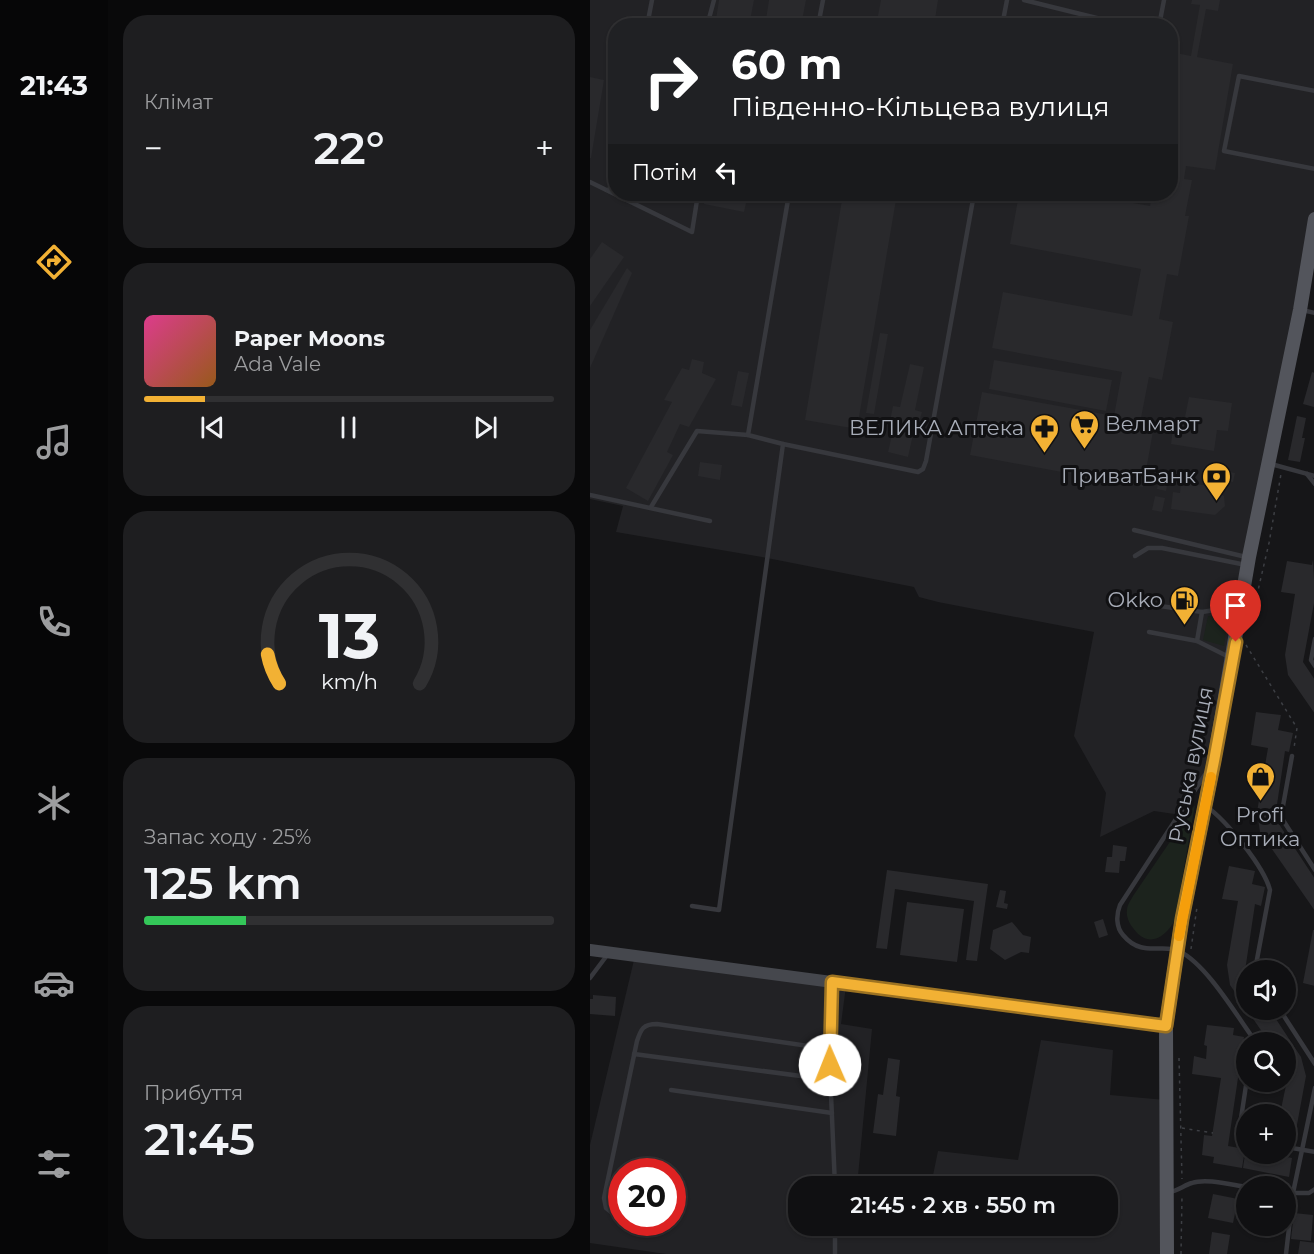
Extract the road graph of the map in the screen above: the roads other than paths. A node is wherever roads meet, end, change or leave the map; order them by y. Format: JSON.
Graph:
{"nodes":[{"id":1,"x":652,"y":0,"type":"edge"},
{"id":2,"x":713,"y":0,"type":"edge"},
{"id":3,"x":823,"y":0,"type":"edge"},
{"id":4,"x":1007,"y":0,"type":"edge"},
{"id":5,"x":1024,"y":0,"type":"edge"},
{"id":6,"x":1164,"y":0,"type":"edge"},
{"id":7,"x":649,"y":18,"type":"edge"},
{"id":8,"x":709,"y":18,"type":"edge"},
{"id":9,"x":820,"y":18,"type":"edge"},
{"id":10,"x":1004,"y":18,"type":"edge"},
{"id":11,"x":1097,"y":18,"type":"edge"},
{"id":12,"x":1161,"y":18,"type":"edge"},
{"id":13,"x":1314,"y":91,"type":"edge"},
{"id":14,"x":1314,"y":169,"type":"edge"},
{"id":15,"x":590,"y":182,"type":"edge"},
{"id":16,"x":608,"y":191,"type":"edge"},
{"id":17,"x":629,"y":201,"type":"edge"},
{"id":18,"x":697,"y":201,"type":"edge"},
{"id":19,"x":788,"y":201,"type":"edge"},
{"id":20,"x":973,"y":201,"type":"edge"},
{"id":21,"x":1314,"y":219,"type":"edge"},
{"id":22,"x":1300,"y":310,"type":"junction"},
{"id":23,"x":1314,"y":313,"type":"edge"},
{"id":24,"x":748,"y":435,"type":"junction"},
{"id":25,"x":783,"y":444,"type":"junction"},
{"id":26,"x":1268,"y":463,"type":"junction"},
{"id":27,"x":1305,"y":472,"type":"junction"},
{"id":28,"x":1314,"y":476,"type":"edge"},
{"id":29,"x":1314,"y":484,"type":"edge"},
{"id":30,"x":590,"y":495,"type":"edge"},
{"id":31,"x":651,"y":507,"type":"junction"},
{"id":32,"x":710,"y":521,"type":"dead end"},
{"id":33,"x":1134,"y":530,"type":"dead end"},
{"id":34,"x":1135,"y":556,"type":"dead end"},
{"id":35,"x":1248,"y":561,"type":"junction"},
{"id":36,"x":1153,"y":605,"type":"dead end"},
{"id":37,"x":1242,"y":606,"type":"junction"},
{"id":38,"x":1202,"y":612,"type":"junction"},
{"id":39,"x":1149,"y":632,"type":"dead end"},
{"id":40,"x":1314,"y":639,"type":"edge"},
{"id":41,"x":1197,"y":641,"type":"junction"},
{"id":42,"x":1233,"y":660,"type":"junction"},
{"id":43,"x":1314,"y":666,"type":"edge"},
{"id":44,"x":1292,"y":756,"type":"road end"},
{"id":45,"x":1214,"y":761,"type":"junction"},
{"id":46,"x":1204,"y":805,"type":"junction"},
{"id":47,"x":1314,"y":870,"type":"edge"},
{"id":48,"x":692,"y":906,"type":"dead end"},
{"id":49,"x":590,"y":950,"type":"edge"},
{"id":50,"x":1177,"y":950,"type":"junction"},
{"id":51,"x":609,"y":953,"type":"junction"},
{"id":52,"x":1257,"y":960,"type":"edge"},
{"id":53,"x":590,"y":978,"type":"edge"},
{"id":54,"x":832,"y":982,"type":"junction"},
{"id":55,"x":1286,"y":1020,"type":"edge"},
{"id":56,"x":1166,"y":1026,"type":"junction"},
{"id":57,"x":1249,"y":1032,"type":"edge"},
{"id":58,"x":829,"y":1049,"type":"junction"},
{"id":59,"x":634,"y":1054,"type":"junction"},
{"id":60,"x":1314,"y":1064,"type":"edge"},
{"id":61,"x":831,"y":1080,"type":"junction"},
{"id":62,"x":1314,"y":1088,"type":"edge"},
{"id":63,"x":671,"y":1090,"type":"dead end"},
{"id":64,"x":832,"y":1113,"type":"junction"},
{"id":65,"x":1296,"y":1149,"type":"edge"},
{"id":66,"x":1303,"y":1150,"type":"junction"},
{"id":67,"x":1314,"y":1152,"type":"edge"},
{"id":68,"x":612,"y":1158,"type":"edge"},
{"id":69,"x":835,"y":1176,"type":"edge"},
{"id":70,"x":608,"y":1179,"type":"edge"},
{"id":71,"x":1296,"y":1180,"type":"edge"},
{"id":72,"x":1236,"y":1186,"type":"edge"},
{"id":73,"x":1314,"y":1190,"type":"edge"},
{"id":74,"x":1167,"y":1192,"type":"junction"},
{"id":75,"x":1296,"y":1193,"type":"edge"},
{"id":76,"x":608,"y":1210,"type":"edge"},
{"id":77,"x":835,"y":1236,"type":"edge"},
{"id":78,"x":1288,"y":1236,"type":"edge"},
{"id":79,"x":835,"y":1254,"type":"edge"},
{"id":80,"x":1167,"y":1254,"type":"edge"},
{"id":81,"x":1286,"y":1254,"type":"edge"}],
"edges":[{"from":1,"to":7,"type":"lane"},
{"from":2,"to":8,"type":"lane"},
{"from":3,"to":9,"type":"lane"},
{"from":4,"to":10,"type":"lane"},
{"from":5,"to":11,"type":"lane"},
{"from":6,"to":12,"type":"lane"},
{"from":13,"to":14,"type":"lane"},
{"from":15,"to":16,"type":"lane"},
{"from":17,"to":18,"type":"lane"},
{"from":19,"to":24,"type":"lane"},
{"from":20,"to":25,"type":"lane"},
{"from":21,"to":22,"type":"main road","name":"Руська вулиця"},
{"from":22,"to":23,"type":"lane"},
{"from":22,"to":26,"type":"main road","name":"Руська вулиця"},
{"from":24,"to":25,"type":"lane"},
{"from":24,"to":31,"type":"lane"},
{"from":25,"to":48,"type":"lane"},
{"from":26,"to":27,"type":"lane"},
{"from":26,"to":35,"type":"main road","name":"Руська вулиця"},
{"from":27,"to":28,"type":"lane"},
{"from":27,"to":29,"type":"lane"},
{"from":30,"to":31,"type":"lane"},
{"from":31,"to":32,"type":"lane"},
{"from":33,"to":35,"type":"lane"},
{"from":34,"to":35,"type":"lane"},
{"from":35,"to":37,"type":"main road","name":"Руська вулиця"},
{"from":36,"to":38,"type":"lane"},
{"from":37,"to":38,"type":"lane"},
{"from":37,"to":42,"type":"main road","name":"Руська вулиця"},
{"from":38,"to":41,"type":"lane"},
{"from":39,"to":41,"type":"lane"},
{"from":40,"to":43,"type":"lane"},
{"from":41,"to":42,"type":"lane"},
{"from":42,"to":45,"type":"main road","name":"Руська вулиця"},
{"from":44,"to":47,"type":"lane"},
{"from":45,"to":46,"type":"main road","name":"Руська вулиця"},
{"from":45,"to":50,"type":"lane"},
{"from":46,"to":50,"type":"main road","name":"Руська вулиця"},
{"from":46,"to":52,"type":"lane"},
{"from":49,"to":51,"type":"street"},
{"from":50,"to":56,"type":"main road","name":"Руська вулиця"},
{"from":50,"to":57,"type":"lane"},
{"from":51,"to":53,"type":"lane"},
{"from":51,"to":54,"type":"street"},
{"from":54,"to":56,"type":"street"},
{"from":54,"to":58,"type":"lane"},
{"from":55,"to":60,"type":"lane"},
{"from":56,"to":74,"type":"main road","name":"Руська вулиця"},
{"from":58,"to":59,"type":"lane"},
{"from":58,"to":61,"type":"lane"},
{"from":59,"to":61,"type":"lane"},
{"from":59,"to":68,"type":"lane"},
{"from":61,"to":64,"type":"lane"},
{"from":62,"to":66,"type":"lane"},
{"from":63,"to":64,"type":"lane"},
{"from":64,"to":69,"type":"lane"},
{"from":65,"to":66,"type":"lane"},
{"from":66,"to":67,"type":"lane"},
{"from":66,"to":71,"type":"lane"},
{"from":70,"to":76,"type":"lane"},
{"from":72,"to":74,"type":"lane"},
{"from":73,"to":75,"type":"lane"},
{"from":74,"to":80,"type":"main road","name":"Руська вулиця"},
{"from":77,"to":79,"type":"lane"},
{"from":78,"to":81,"type":"lane"}]}
